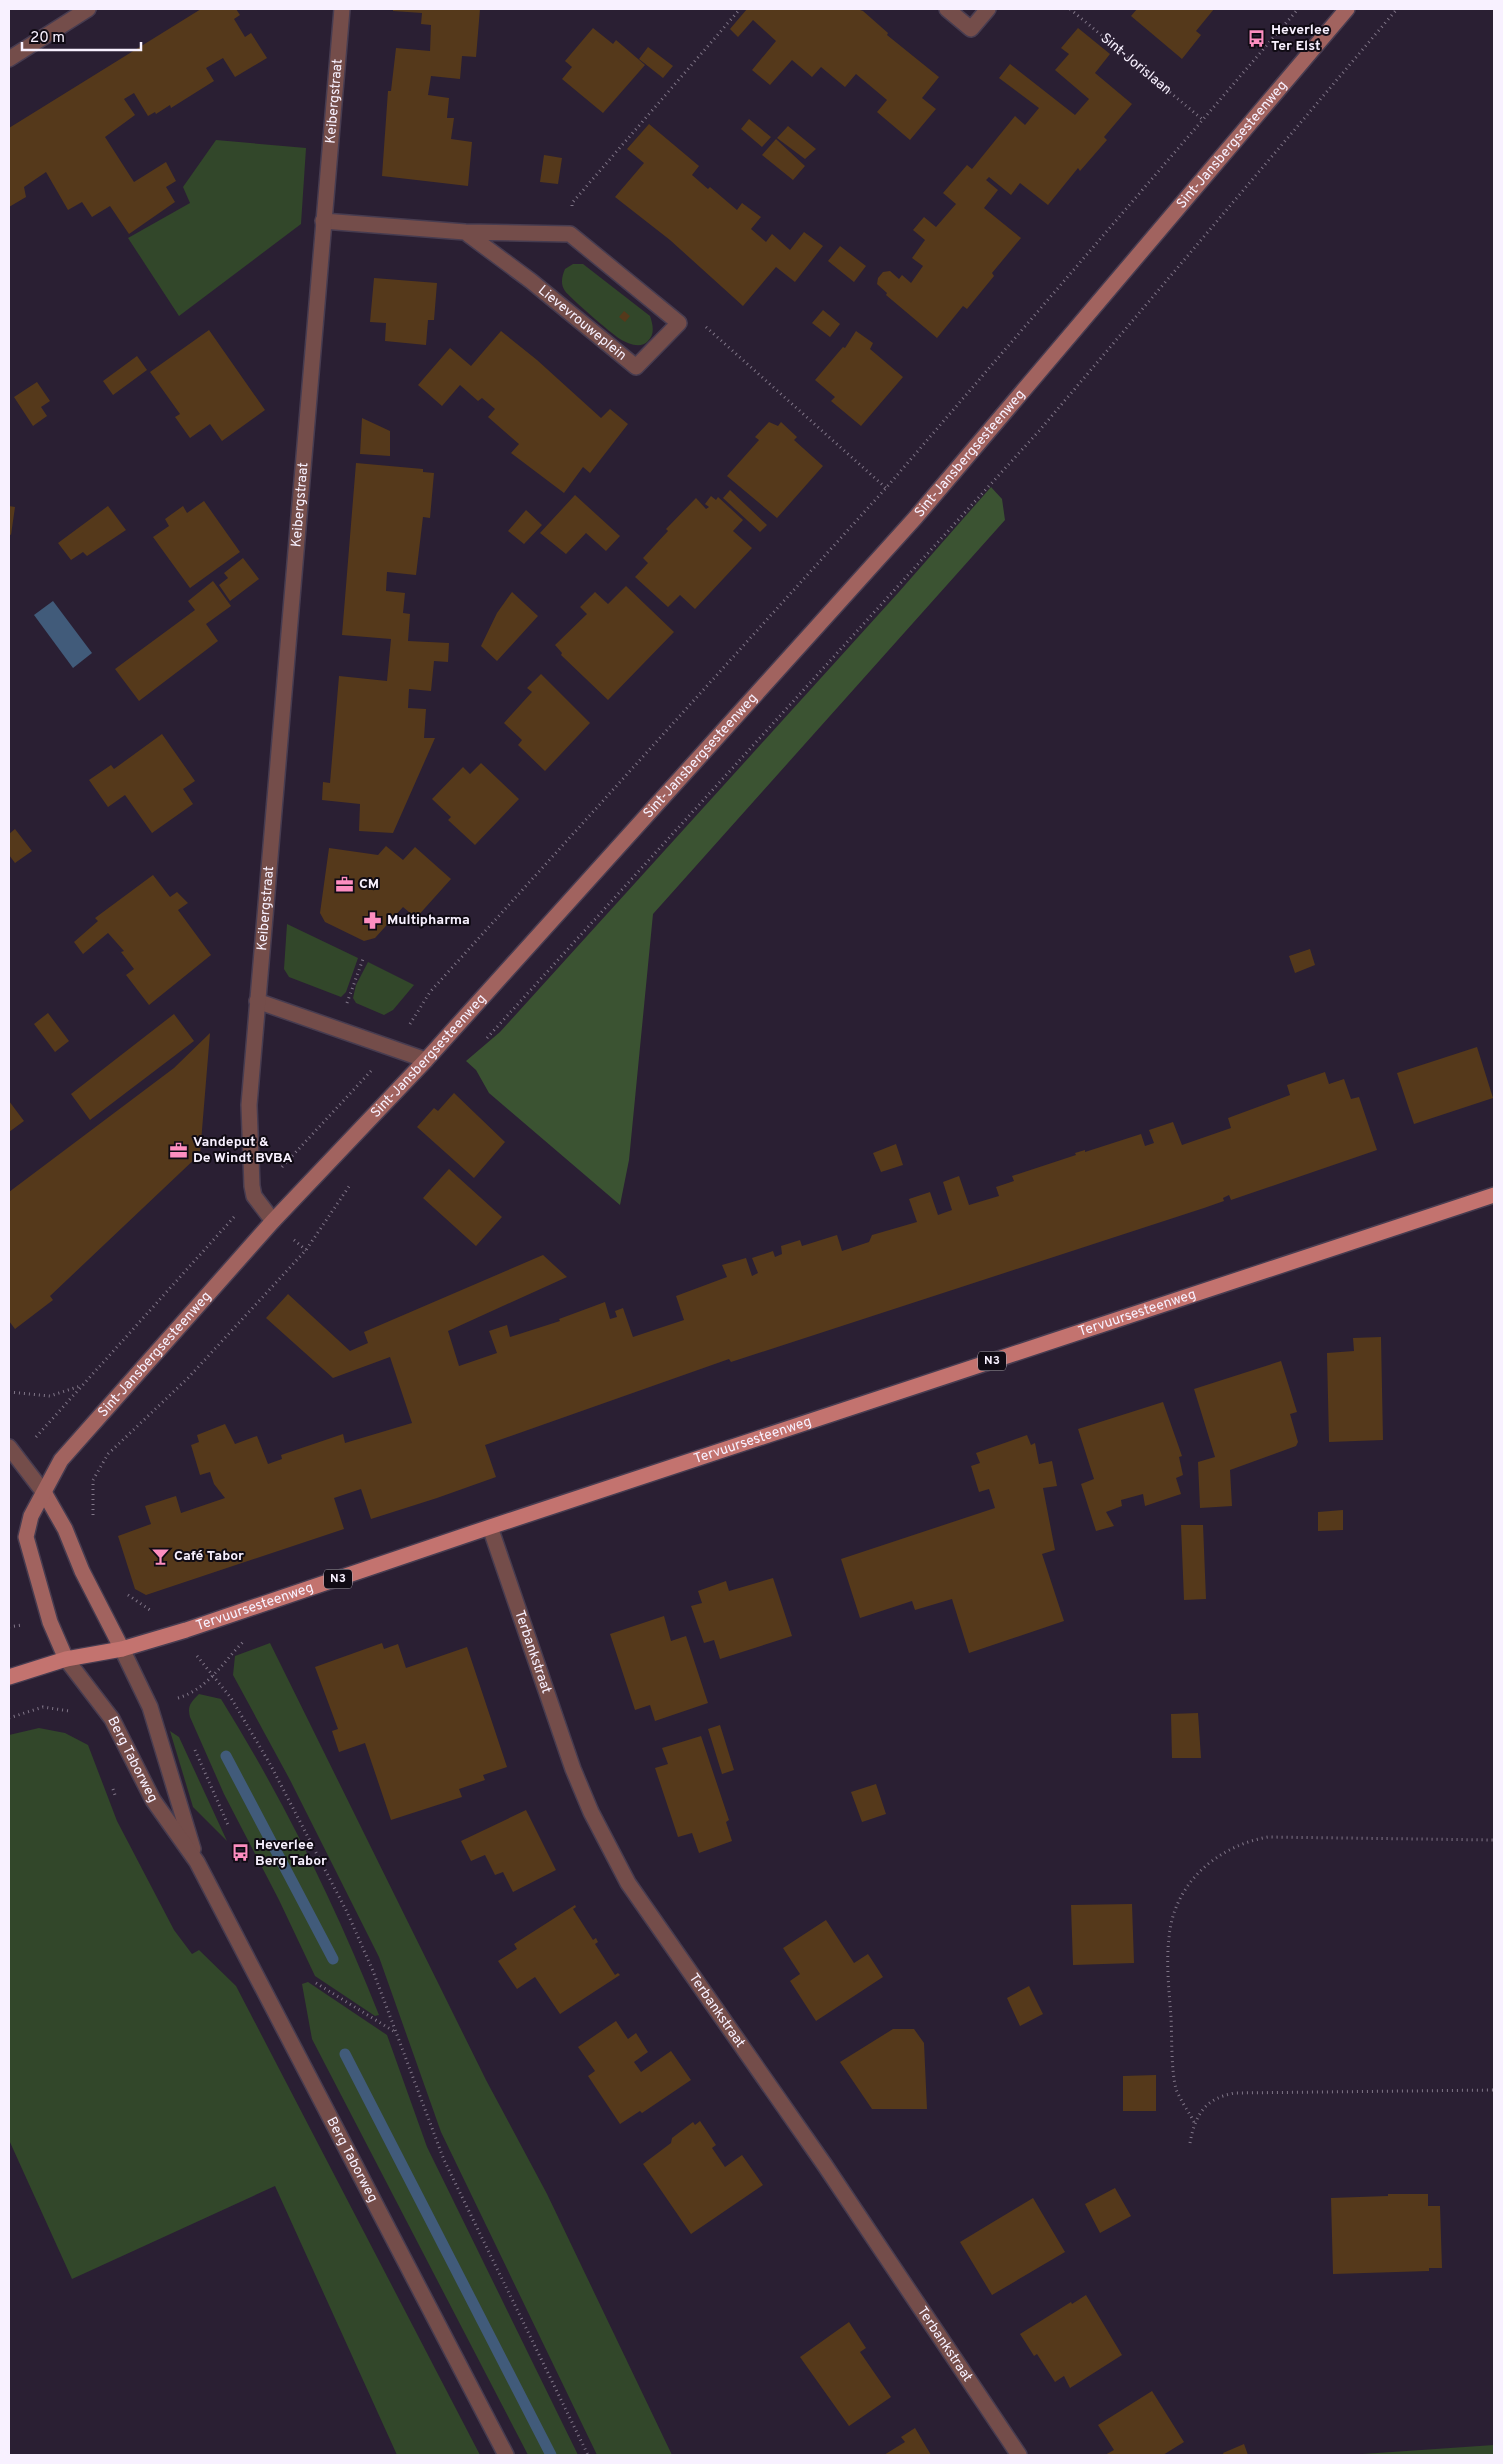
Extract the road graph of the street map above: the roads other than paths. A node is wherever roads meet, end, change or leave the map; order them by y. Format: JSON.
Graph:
{"nodes":[{"id":1,"x":88,"y":9,"type":"edge"},
{"id":2,"x":342,"y":9,"type":"edge"},
{"id":3,"x":946,"y":9,"type":"edge"},
{"id":4,"x":988,"y":9,"type":"edge"},
{"id":5,"x":1347,"y":9,"type":"edge"},
{"id":6,"x":9,"y":59,"type":"edge"},
{"id":7,"x":323,"y":221,"type":"junction"},
{"id":8,"x":465,"y":232,"type":"junction"},
{"id":9,"x":257,"y":1001,"type":"junction"},
{"id":10,"x":426,"y":1060,"type":"junction"},
{"id":11,"x":1494,"y":1195,"type":"edge"},
{"id":12,"x":273,"y":1221,"type":"junction"},
{"id":13,"x":13,"y":1453,"type":"edge"},
{"id":14,"x":45,"y":1494,"type":"junction"},
{"id":15,"x":490,"y":1527,"type":"junction"},
{"id":16,"x":122,"y":1649,"type":"junction"},
{"id":17,"x":66,"y":1659,"type":"junction"},
{"id":18,"x":9,"y":1676,"type":"edge"},
{"id":19,"x":197,"y":1862,"type":"junction"},
{"id":20,"x":506,"y":2455,"type":"edge"},
{"id":21,"x":1019,"y":2455,"type":"edge"}],
"edges":[{"from":1,"to":6,"type":"street"},
{"from":2,"to":7,"type":"street","name":"Keibergstraat"},
{"from":3,"to":4,"type":"street"},
{"from":5,"to":10,"type":"main road","name":"Sint-Jansbergsesteenweg"},
{"from":7,"to":8,"type":"street"},
{"from":7,"to":9,"type":"street","name":"Keibergstraat"},
{"from":8,"to":8,"type":"street","name":"Lievevrouweplein"},
{"from":9,"to":10,"type":"street"},
{"from":9,"to":12,"type":"street","name":"Keibergstraat"},
{"from":10,"to":12,"type":"main road","name":"Sint-Jansbergsesteenweg"},
{"from":11,"to":15,"type":"main road","name":"Tervuursesteenweg","number":"N3"},
{"from":12,"to":14,"type":"main road","name":"Sint-Jansbergsesteenweg"},
{"from":13,"to":14,"type":"street"},
{"from":14,"to":16,"type":"main road"},
{"from":14,"to":17,"type":"main road","name":"Sint-Jansbergsesteenweg"},
{"from":15,"to":16,"type":"main road","name":"Tervuursesteenweg","number":"N3"},
{"from":15,"to":21,"type":"street","name":"Terbankstraat"},
{"from":16,"to":17,"type":"main road","name":"Tervuursesteenweg","number":"N3"},
{"from":16,"to":19,"type":"street","name":"Berg Taborweg"},
{"from":17,"to":18,"type":"main road","name":"Tervuursesteenweg","number":"N3"},
{"from":17,"to":19,"type":"street","name":"Berg Taborweg"},
{"from":19,"to":20,"type":"street","name":"Berg Taborweg"}]}
